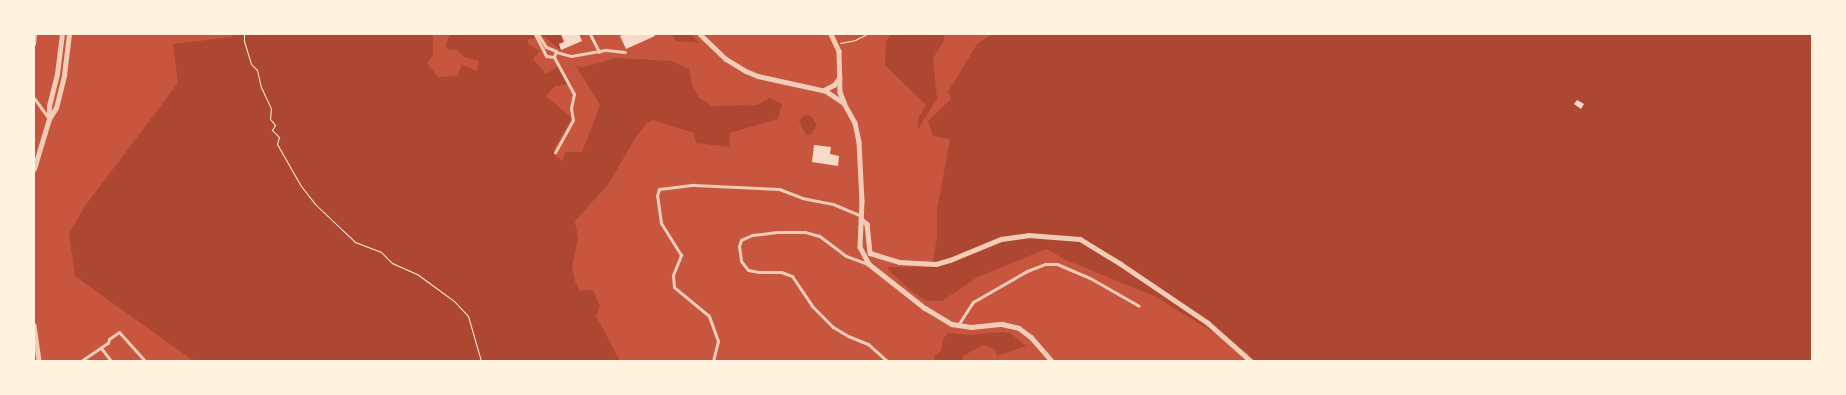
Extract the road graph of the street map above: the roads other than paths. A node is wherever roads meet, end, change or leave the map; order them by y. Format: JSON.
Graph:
{"nodes":[{"id":1,"x":35,"y":34,"type":"edge"},
{"id":2,"x":62,"y":34,"type":"edge"},
{"id":3,"x":69,"y":34,"type":"edge"},
{"id":4,"x":537,"y":34,"type":"edge"},
{"id":5,"x":590,"y":34,"type":"edge"},
{"id":6,"x":700,"y":34,"type":"edge"},
{"id":7,"x":831,"y":34,"type":"edge"},
{"id":8,"x":34,"y":44,"type":"edge"},
{"id":9,"x":556,"y":52,"type":"junction"},
{"id":10,"x":599,"y":52,"type":"junction"},
{"id":11,"x":625,"y":52,"type":"dead end"},
{"id":12,"x":554,"y":57,"type":"junction"},
{"id":13,"x":839,"y":77,"type":"junction"},
{"id":14,"x":823,"y":90,"type":"junction"},
{"id":15,"x":34,"y":98,"type":"edge"},
{"id":16,"x":844,"y":102,"type":"junction"},
{"id":17,"x":49,"y":119,"type":"junction"},
{"id":18,"x":555,"y":152,"type":"dead end"},
{"id":19,"x":34,"y":169,"type":"edge"},
{"id":20,"x":861,"y":218,"type":"junction"},
{"id":21,"x":869,"y":264,"type":"junction"},
{"id":22,"x":1139,"y":306,"type":"dead end"},
{"id":23,"x":34,"y":325,"type":"edge"},
{"id":24,"x":958,"y":325,"type":"junction"},
{"id":25,"x":101,"y":348,"type":"junction"},
{"id":26,"x":39,"y":361,"type":"edge"},
{"id":27,"x":80,"y":361,"type":"edge"},
{"id":28,"x":111,"y":361,"type":"edge"},
{"id":29,"x":144,"y":361,"type":"edge"},
{"id":30,"x":713,"y":361,"type":"edge"},
{"id":31,"x":887,"y":361,"type":"edge"},
{"id":32,"x":1052,"y":361,"type":"edge"},
{"id":33,"x":1251,"y":361,"type":"edge"}],
"edges":[{"from":1,"to":8,"type":"street"},
{"from":2,"to":17,"type":"street"},
{"from":3,"to":17,"type":"street"},
{"from":4,"to":9,"type":"street"},
{"from":4,"to":12,"type":"street"},
{"from":5,"to":10,"type":"street"},
{"from":6,"to":14,"type":"street"},
{"from":7,"to":13,"type":"street"},
{"from":9,"to":10,"type":"street"},
{"from":9,"to":12,"type":"street"},
{"from":10,"to":11,"type":"street"},
{"from":12,"to":18,"type":"street"},
{"from":13,"to":14,"type":"street"},
{"from":13,"to":16,"type":"street"},
{"from":14,"to":16,"type":"street"},
{"from":15,"to":17,"type":"street"},
{"from":16,"to":20,"type":"street"},
{"from":17,"to":19,"type":"street"},
{"from":20,"to":21,"type":"street"},
{"from":20,"to":30,"type":"street"},
{"from":20,"to":33,"type":"street"},
{"from":21,"to":24,"type":"street"},
{"from":21,"to":31,"type":"street"},
{"from":22,"to":24,"type":"street"},
{"from":23,"to":26,"type":"street"},
{"from":24,"to":32,"type":"street"},
{"from":25,"to":27,"type":"street"},
{"from":25,"to":28,"type":"street"},
{"from":25,"to":29,"type":"street"}]}
